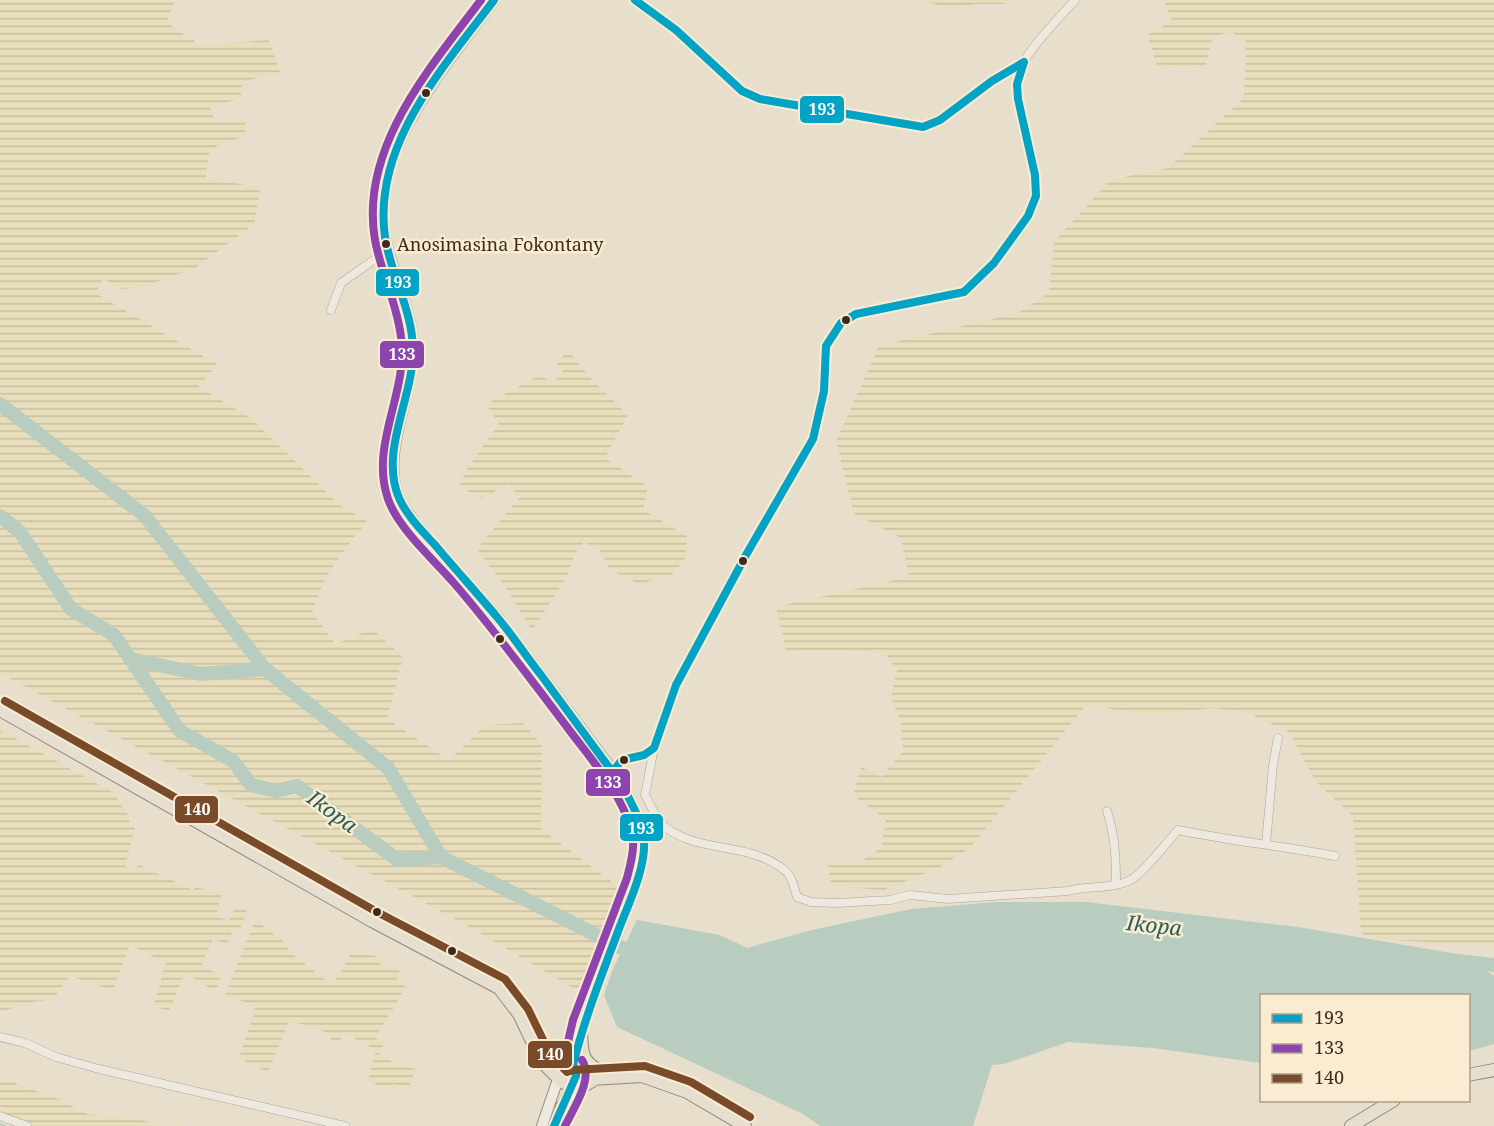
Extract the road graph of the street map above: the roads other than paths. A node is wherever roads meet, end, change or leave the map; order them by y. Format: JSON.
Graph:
{"nodes":[{"id":1,"x":494,"y":0,"type":"edge"},
{"id":2,"x":635,"y":0,"type":"edge"},
{"id":3,"x":1075,"y":0,"type":"edge"},
{"id":4,"x":1024,"y":62,"type":"junction"},
{"id":5,"x":388,"y":250,"type":"junction"},
{"id":6,"x":331,"y":310,"type":"dead end"},
{"id":7,"x":0,"y":710,"type":"edge"},
{"id":8,"x":1278,"y":738,"type":"dead end"},
{"id":9,"x":654,"y":748,"type":"junction"},
{"id":10,"x":613,"y":771,"type":"junction"},
{"id":11,"x":1107,"y":811,"type":"dead end"},
{"id":12,"x":659,"y":822,"type":"junction"},
{"id":13,"x":642,"y":828,"type":"junction"},
{"id":14,"x":1266,"y":844,"type":"junction"},
{"id":15,"x":1335,"y":856,"type":"dead end"},
{"id":16,"x":1116,"y":884,"type":"junction"},
{"id":17,"x":582,"y":1028,"type":"junction"},
{"id":18,"x":0,"y":1037,"type":"edge"},
{"id":19,"x":534,"y":1046,"type":"junction"},
{"id":20,"x":569,"y":1064,"type":"junction"},
{"id":21,"x":1492,"y":1070,"type":"edge"},
{"id":22,"x":597,"y":1075,"type":"junction"},
{"id":23,"x":1470,"y":1075,"type":"edge"},
{"id":24,"x":558,"y":1078,"type":"junction"},
{"id":25,"x":574,"y":1080,"type":"junction"},
{"id":26,"x":1392,"y":1102,"type":"edge"},
{"id":27,"x":562,"y":1107,"type":"junction"},
{"id":28,"x":0,"y":1116,"type":"edge"},
{"id":29,"x":27,"y":1126,"type":"edge"},
{"id":30,"x":345,"y":1126,"type":"edge"},
{"id":31,"x":542,"y":1126,"type":"edge"},
{"id":32,"x":554,"y":1126,"type":"edge"},
{"id":33,"x":745,"y":1126,"type":"edge"},
{"id":34,"x":1351,"y":1126,"type":"edge"}],
"edges":[{"from":1,"to":5,"type":"street"},
{"from":2,"to":4,"type":"street"},
{"from":3,"to":4,"type":"street"},
{"from":4,"to":9,"type":"street"},
{"from":5,"to":6,"type":"street"},
{"from":5,"to":10,"type":"street"},
{"from":7,"to":19,"type":"main road"},
{"from":8,"to":14,"type":"street"},
{"from":9,"to":10,"type":"street"},
{"from":9,"to":12,"type":"street"},
{"from":10,"to":13,"type":"street"},
{"from":11,"to":16,"type":"street"},
{"from":12,"to":13,"type":"street"},
{"from":12,"to":16,"type":"street"},
{"from":13,"to":17,"type":"street"},
{"from":14,"to":15,"type":"street"},
{"from":14,"to":16,"type":"street"},
{"from":17,"to":20,"type":"street"},
{"from":17,"to":22,"type":"main road"},
{"from":18,"to":30,"type":"street"},
{"from":19,"to":20,"type":"main road"},
{"from":19,"to":24,"type":"main road"},
{"from":20,"to":22,"type":"main road"},
{"from":20,"to":24,"type":"main road"},
{"from":20,"to":25,"type":"main road"},
{"from":21,"to":23,"type":"main road"},
{"from":22,"to":25,"type":"main road"},
{"from":22,"to":27,"type":"main road"},
{"from":22,"to":33,"type":"main road"},
{"from":24,"to":25,"type":"main road"},
{"from":24,"to":31,"type":"street"},
{"from":25,"to":27,"type":"street"},
{"from":26,"to":34,"type":"main road"},
{"from":27,"to":32,"type":"street"},
{"from":28,"to":29,"type":"street"}]}
